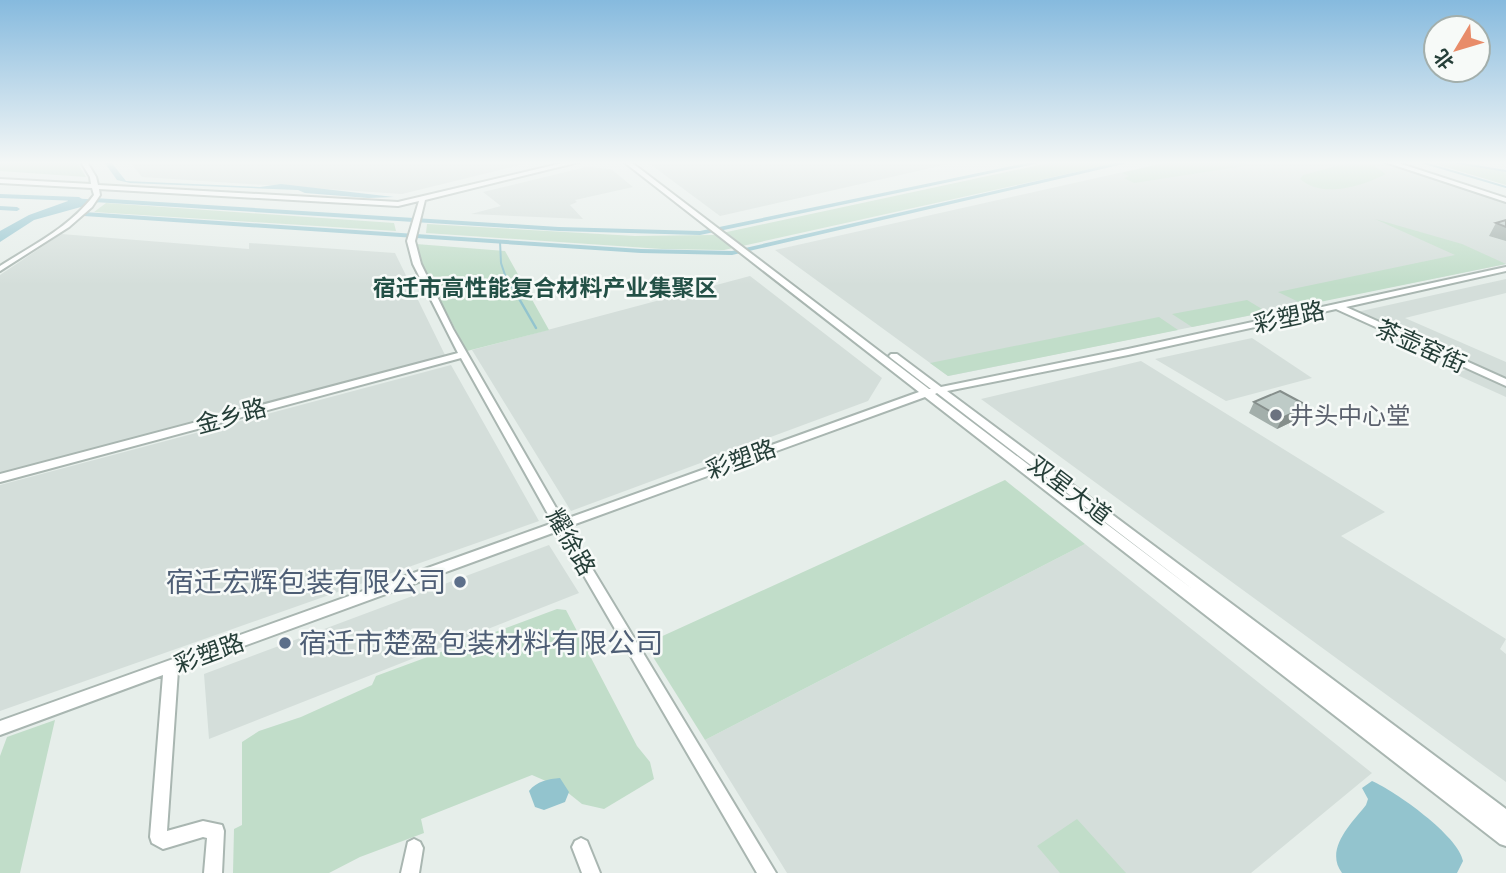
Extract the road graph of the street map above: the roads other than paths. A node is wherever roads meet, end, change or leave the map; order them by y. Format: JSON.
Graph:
{"nodes":[{"id":1,"x":92,"y":203,"type":"edge"},
{"id":2,"x":349,"y":203,"type":"edge"},
{"id":3,"x":394,"y":203,"type":"edge"},
{"id":4,"x":421,"y":203,"type":"edge"},
{"id":5,"x":683,"y":203,"type":"edge"},
{"id":6,"x":686,"y":203,"type":"edge"},
{"id":7,"x":710,"y":222,"type":"junction"},
{"id":8,"x":0,"y":269,"type":"edge"},
{"id":9,"x":1506,"y":269,"type":"edge"},
{"id":10,"x":1337,"y":306,"type":"junction"},
{"id":11,"x":463,"y":355,"type":"junction"},
{"id":12,"x":1506,"y":383,"type":"edge"},
{"id":13,"x":934,"y":391,"type":"junction"},
{"id":14,"x":0,"y":478,"type":"edge"},
{"id":15,"x":560,"y":525,"type":"junction"},
{"id":16,"x":171,"y":667,"type":"junction"},
{"id":17,"x":0,"y":729,"type":"edge"},
{"id":18,"x":1506,"y":819,"type":"edge"},
{"id":19,"x":1506,"y":838,"type":"edge"},
{"id":20,"x":581,"y":847,"type":"dead end"},
{"id":21,"x":414,"y":848,"type":"dead end"},
{"id":22,"x":213,"y":873,"type":"edge"},
{"id":23,"x":410,"y":873,"type":"edge"},
{"id":24,"x":592,"y":873,"type":"edge"},
{"id":25,"x":767,"y":873,"type":"edge"}],
"edges":[{"from":1,"to":8,"type":"street"},
{"from":2,"to":3,"type":"street"},
{"from":4,"to":11,"type":"street","name":"耀徐路"},
{"from":5,"to":7,"type":"street"},
{"from":6,"to":7,"type":"street"},
{"from":7,"to":13,"type":"street","name":"双星大道"},
{"from":9,"to":10,"type":"street","name":"彩塑路"},
{"from":10,"to":12,"type":"street","name":"茶壶窑街"},
{"from":10,"to":13,"type":"street","name":"彩塑路"},
{"from":11,"to":14,"type":"street","name":"金乡路"},
{"from":11,"to":15,"type":"street","name":"耀徐路"},
{"from":13,"to":15,"type":"street","name":"彩塑路"},
{"from":13,"to":18,"type":"street","name":"双星大道"},
{"from":13,"to":19,"type":"street","name":"双星大道"},
{"from":15,"to":16,"type":"street","name":"彩塑路"},
{"from":15,"to":25,"type":"street","name":"耀徐路"},
{"from":16,"to":17,"type":"street","name":"彩塑路"},
{"from":16,"to":22,"type":"street"},
{"from":20,"to":24,"type":"street"},
{"from":21,"to":23,"type":"street"}]}
